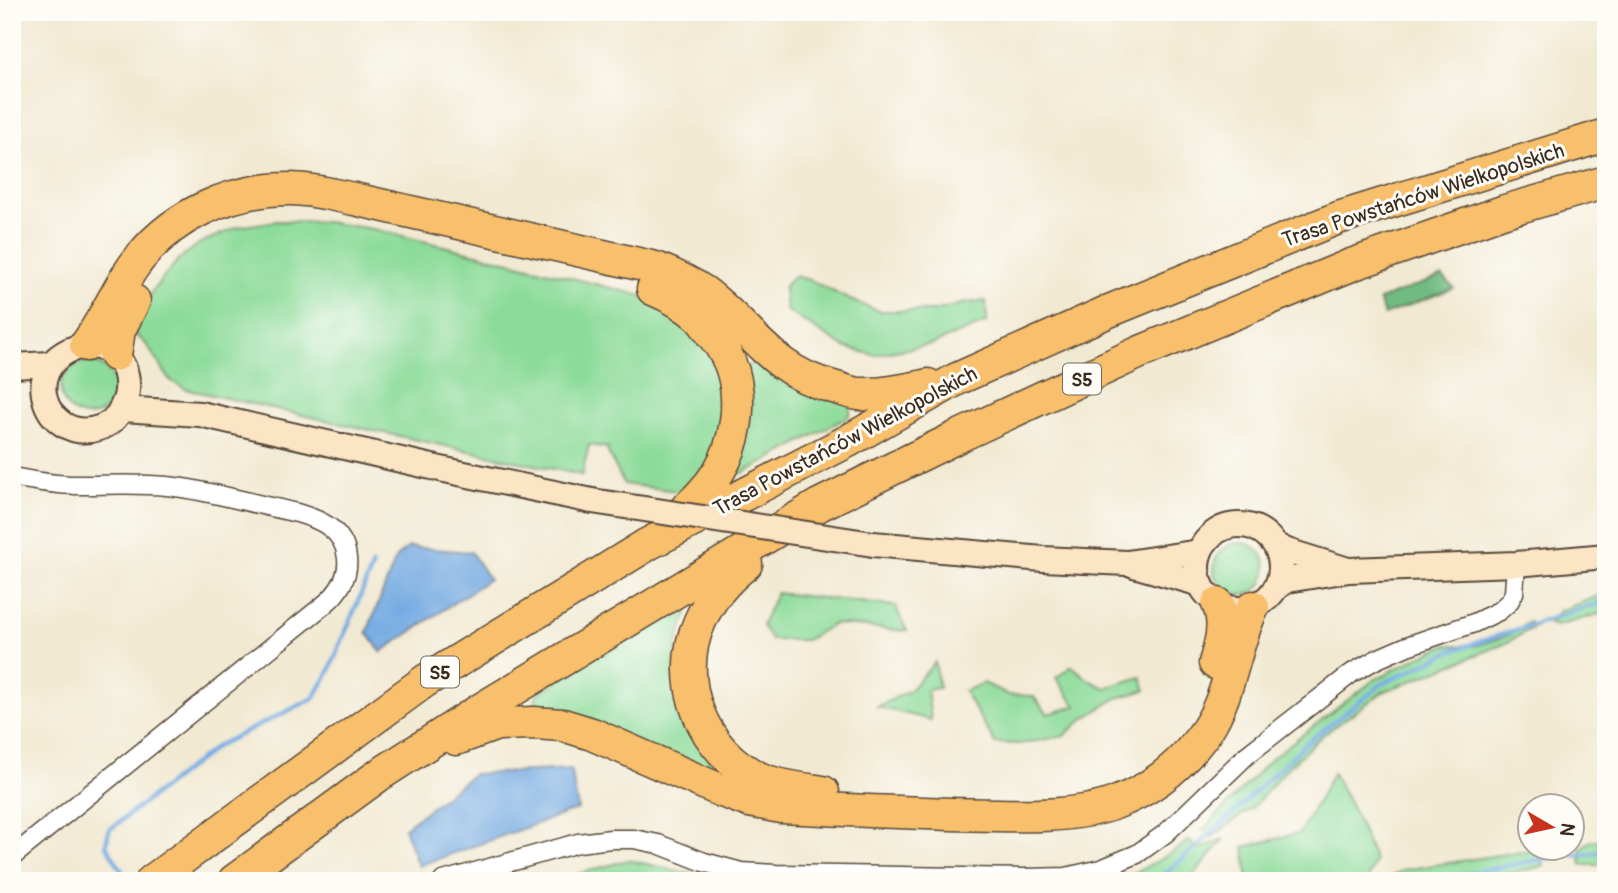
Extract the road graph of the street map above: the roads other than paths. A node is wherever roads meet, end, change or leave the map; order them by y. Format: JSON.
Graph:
{"nodes":[{"id":1,"x":1606,"y":135,"type":"edge"},
{"id":2,"x":1606,"y":182,"type":"edge"},
{"id":3,"x":109,"y":360,"type":"junction"},
{"id":4,"x":51,"y":364,"type":"junction"},
{"id":5,"x":12,"y":366,"type":"edge"},
{"id":6,"x":12,"y":377,"type":"edge"},
{"id":7,"x":957,"y":379,"type":"junction"},
{"id":8,"x":43,"y":392,"type":"junction"},
{"id":9,"x":122,"y":409,"type":"junction"},
{"id":10,"x":200,"y":414,"type":"junction"},
{"id":11,"x":12,"y":477,"type":"edge"},
{"id":12,"x":819,"y":505,"type":"junction"},
{"id":13,"x":648,"y":544,"type":"junction"},
{"id":14,"x":1277,"y":546,"type":"junction"},
{"id":15,"x":1199,"y":552,"type":"junction"},
{"id":16,"x":1606,"y":556,"type":"edge"},
{"id":17,"x":1127,"y":563,"type":"junction"},
{"id":18,"x":1516,"y":564,"type":"junction"},
{"id":19,"x":1349,"y":570,"type":"junction"},
{"id":20,"x":1278,"y":586,"type":"junction"},
{"id":21,"x":1209,"y":594,"type":"junction"},
{"id":22,"x":1253,"y":607,"type":"junction"},
{"id":23,"x":379,"y":775,"type":"junction"},
{"id":24,"x":12,"y":857,"type":"edge"},
{"id":25,"x":152,"y":881,"type":"edge"},
{"id":26,"x":234,"y":881,"type":"edge"},
{"id":27,"x":443,"y":881,"type":"edge"}],
"edges":[{"from":1,"to":7,"type":"highway","name":"Trasa Powstańców Wielkopolskich","number":"S5"},
{"from":2,"to":12,"type":"highway","name":"Trasa Powstańców Wielkopolskich","number":"S5"},
{"from":3,"to":4,"type":"main road"},
{"from":3,"to":7,"type":"highway"},
{"from":3,"to":9,"type":"main road"},
{"from":3,"to":10,"type":"main road"},
{"from":3,"to":13,"type":"highway"},
{"from":4,"to":5,"type":"main road"},
{"from":4,"to":8,"type":"main road"},
{"from":6,"to":8,"type":"main road"},
{"from":7,"to":13,"type":"highway","name":"Trasa Powstańców Wielkopolskich","number":"S5"},
{"from":8,"to":9,"type":"main road"},
{"from":9,"to":10,"type":"main road"},
{"from":10,"to":17,"type":"main road","bridge":true},
{"from":11,"to":24,"type":"street"},
{"from":12,"to":21,"type":"highway"},
{"from":12,"to":23,"type":"highway","name":"Trasa Powstańców Wielkopolskich","number":"S5"},
{"from":13,"to":25,"type":"highway","name":"Trasa Powstańców Wielkopolskich","number":"S5"},
{"from":14,"to":15,"type":"main road"},
{"from":14,"to":19,"type":"main road"},
{"from":14,"to":20,"type":"main road"},
{"from":15,"to":17,"type":"main road"},
{"from":15,"to":21,"type":"main road"},
{"from":16,"to":18,"type":"main road"},
{"from":17,"to":21,"type":"main road"},
{"from":18,"to":19,"type":"main road"},
{"from":18,"to":27,"type":"street"},
{"from":19,"to":20,"type":"main road"},
{"from":20,"to":22,"type":"main road"},
{"from":21,"to":22,"type":"main road"},
{"from":22,"to":23,"type":"highway"},
{"from":23,"to":26,"type":"highway","name":"Trasa Powstańców Wielkopolskich","number":"S5"}]}
